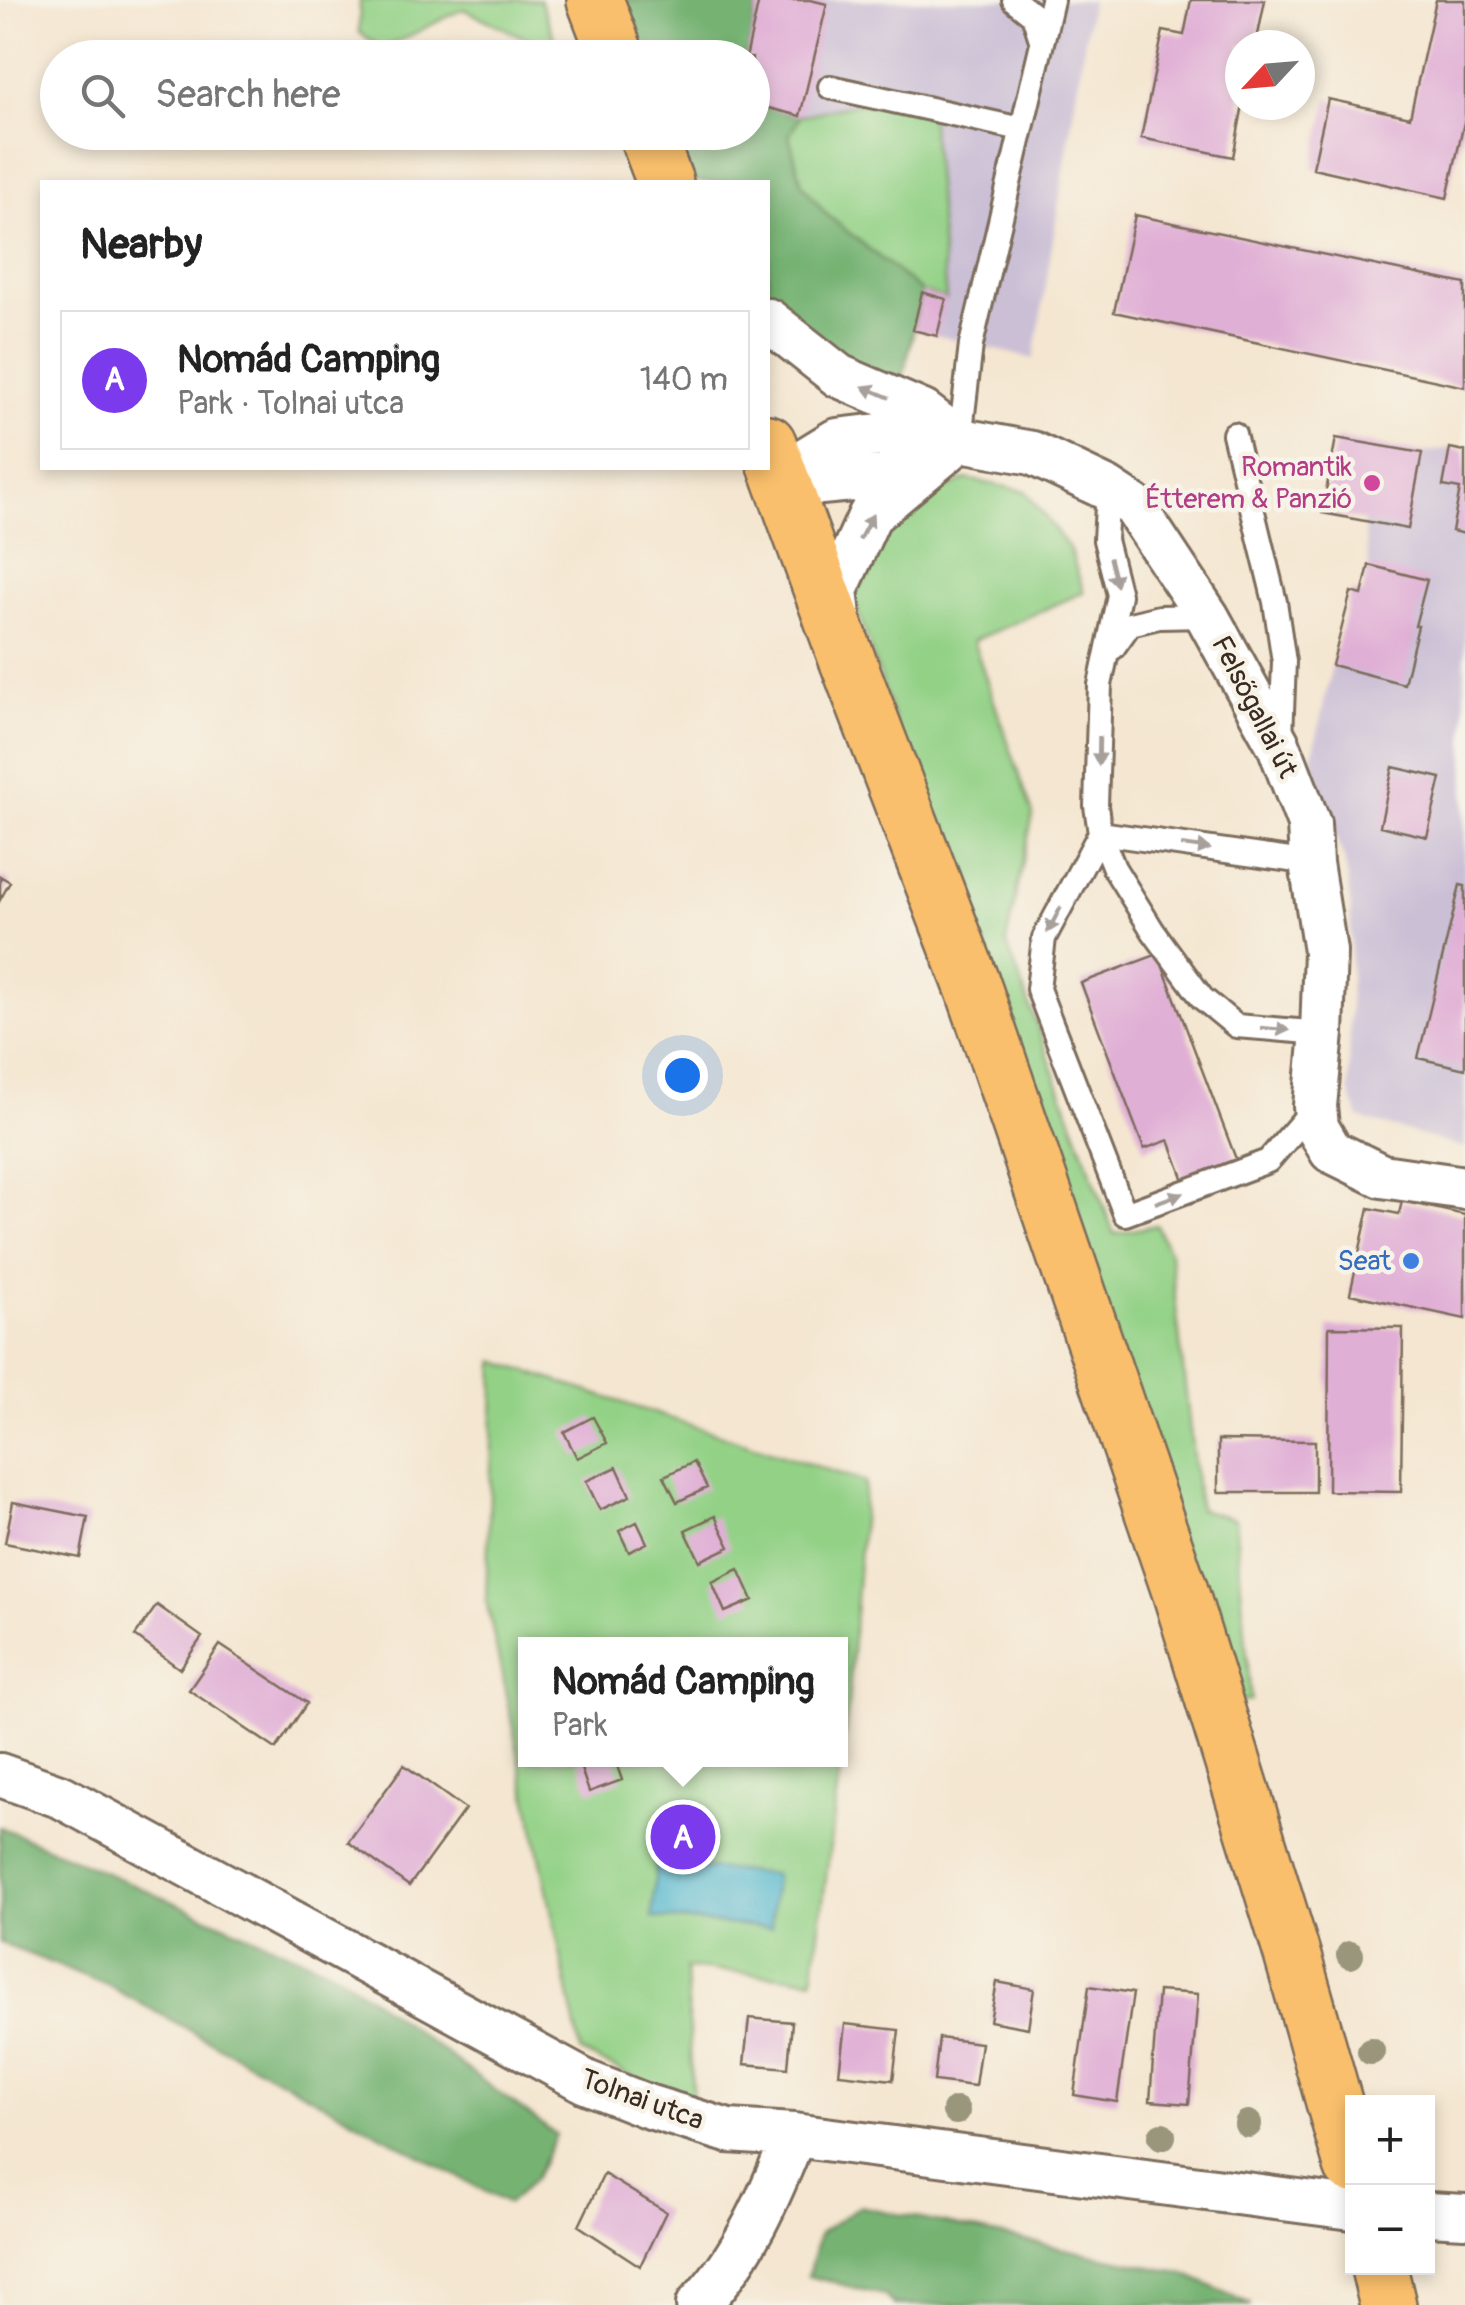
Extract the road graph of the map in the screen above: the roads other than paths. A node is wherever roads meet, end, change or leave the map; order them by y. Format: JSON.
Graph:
{"nodes":[{"id":1,"x":595,"y":0,"type":"edge"},
{"id":2,"x":1014,"y":0,"type":"edge"},
{"id":3,"x":1052,"y":0,"type":"edge"},
{"id":4,"x":611,"y":40,"type":"edge"},
{"id":5,"x":1042,"y":42,"type":"junction"},
{"id":6,"x":830,"y":87,"type":"dead end"},
{"id":7,"x":1021,"y":129,"type":"junction"},
{"id":8,"x":653,"y":150,"type":"edge"},
{"id":9,"x":664,"y":180,"type":"edge"},
{"id":10,"x":770,"y":322,"type":"edge"},
{"id":11,"x":1234,"y":434,"type":"dead end"},
{"id":12,"x":960,"y":440,"type":"junction"},
{"id":13,"x":774,"y":459,"type":"edge"},
{"id":14,"x":1108,"y":489,"type":"junction"},
{"id":15,"x":1206,"y":616,"type":"junction"},
{"id":16,"x":844,"y":652,"type":"junction"},
{"id":17,"x":1108,"y":655,"type":"junction"},
{"id":18,"x":1280,"y":746,"type":"junction"},
{"id":19,"x":1100,"y":833,"type":"junction"},
{"id":20,"x":1311,"y":863,"type":"junction"},
{"id":21,"x":1322,"y":1033,"type":"junction"},
{"id":22,"x":1316,"y":1106,"type":"junction"},
{"id":23,"x":1465,"y":1188,"type":"edge"},
{"id":24,"x":0,"y":1774,"type":"edge"},
{"id":25,"x":794,"y":2135,"type":"junction"},
{"id":26,"x":1345,"y":2140,"type":"edge"},
{"id":27,"x":1345,"y":2207,"type":"edge"},
{"id":28,"x":1435,"y":2214,"type":"edge"},
{"id":29,"x":1465,"y":2216,"type":"edge"},
{"id":30,"x":1381,"y":2275,"type":"edge"},
{"id":31,"x":698,"y":2305,"type":"edge"},
{"id":32,"x":1388,"y":2305,"type":"edge"}],
"edges":[{"from":1,"to":4,"type":"main road"},
{"from":2,"to":5,"type":"lane"},
{"from":3,"to":5,"type":"lane"},
{"from":5,"to":7,"type":"lane"},
{"from":6,"to":7,"type":"lane"},
{"from":7,"to":12,"type":"lane"},
{"from":8,"to":9,"type":"main road"},
{"from":12,"to":10,"type":"street","one_way":true},
{"from":11,"to":18,"type":"lane"},
{"from":12,"to":13,"type":"street"},
{"from":12,"to":14,"type":"street","name":"Felsőgallai út"},
{"from":16,"to":12,"type":"street","one_way":true},
{"from":13,"to":16,"type":"main road"},
{"from":14,"to":15,"type":"street","name":"Felsőgallai út"},
{"from":14,"to":17,"type":"lane","one_way":true},
{"from":15,"to":17,"type":"lane"},
{"from":15,"to":18,"type":"street","name":"Felsőgallai út"},
{"from":16,"to":26,"type":"main road"},
{"from":17,"to":19,"type":"lane","one_way":true},
{"from":18,"to":20,"type":"street","name":"Felsőgallai út"},
{"from":19,"to":20,"type":"lane","one_way":true},
{"from":19,"to":21,"type":"lane","one_way":true},
{"from":19,"to":22,"type":"lane","one_way":true},
{"from":20,"to":21,"type":"street","name":"Felsőgallai út"},
{"from":21,"to":22,"type":"street","name":"Felsőgallai út"},
{"from":22,"to":23,"type":"street","name":"Felsőgallai út"},
{"from":24,"to":25,"type":"street","name":"Tolnai utca"},
{"from":25,"to":27,"type":"street","name":"Tolnai utca"},
{"from":25,"to":31,"type":"street"},
{"from":28,"to":29,"type":"street"},
{"from":30,"to":32,"type":"main road"}]}
